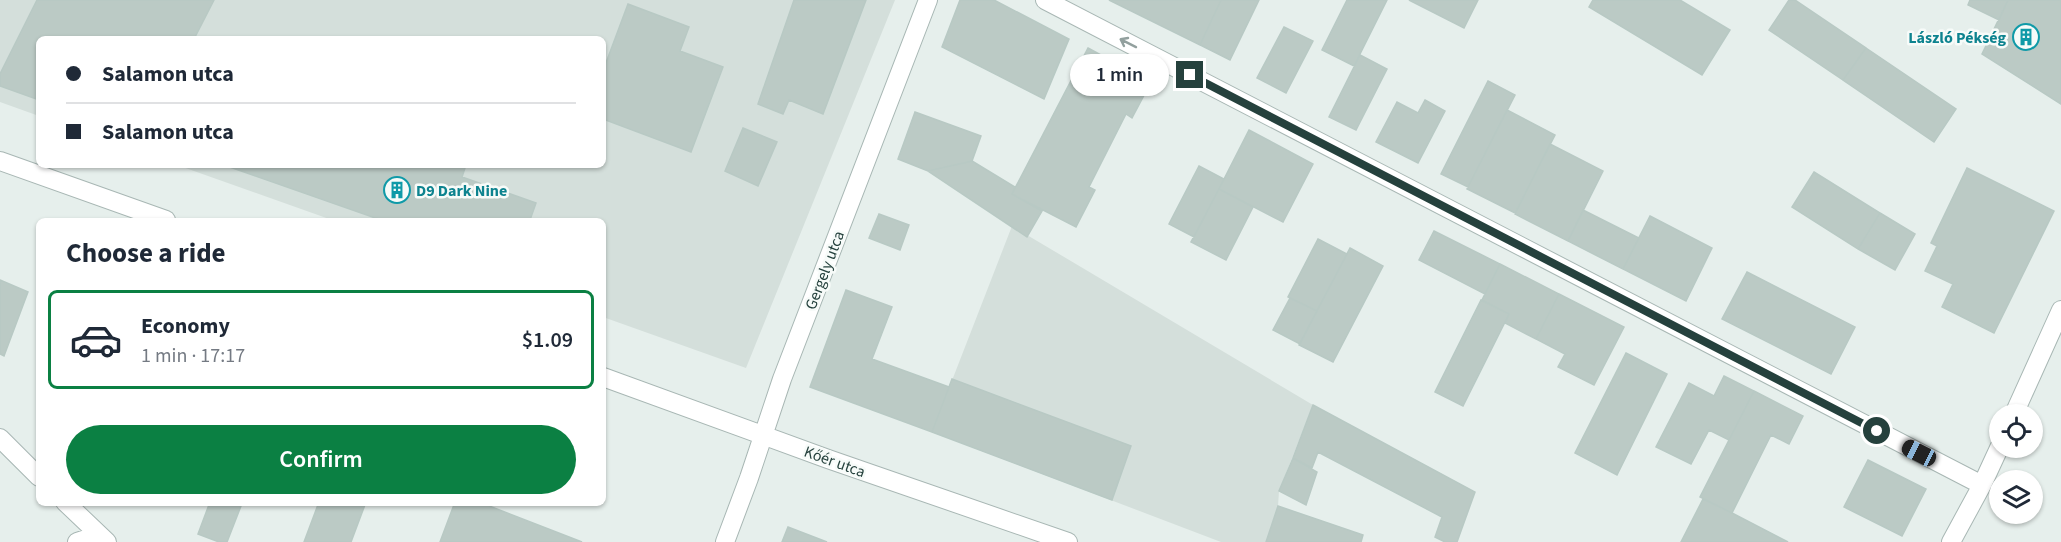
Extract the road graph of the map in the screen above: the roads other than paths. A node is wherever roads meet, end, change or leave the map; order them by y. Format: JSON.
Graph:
{"nodes":[{"id":1,"x":928,"y":0,"type":"edge"},
{"id":2,"x":1045,"y":0,"type":"edge"},
{"id":3,"x":0,"y":161,"type":"edge"},
{"id":4,"x":160,"y":218,"type":"edge"},
{"id":5,"x":2061,"y":310,"type":"edge"},
{"id":6,"x":606,"y":378,"type":"edge"},
{"id":7,"x":2019,"y":404,"type":"edge"},
{"id":8,"x":763,"y":435,"type":"junction"},
{"id":9,"x":0,"y":438,"type":"edge"},
{"id":10,"x":1994,"y":458,"type":"edge"},
{"id":11,"x":36,"y":474,"type":"edge"},
{"id":12,"x":1982,"y":485,"type":"junction"},
{"id":13,"x":69,"y":506,"type":"edge"},
{"id":14,"x":102,"y":539,"type":"edge"},
{"id":15,"x":77,"y":542,"type":"edge"},
{"id":16,"x":725,"y":542,"type":"edge"},
{"id":17,"x":1068,"y":542,"type":"edge"},
{"id":18,"x":1951,"y":542,"type":"edge"}],
"edges":[{"from":1,"to":8,"type":"street","name":"Gergely utca"},
{"from":12,"to":2,"type":"street","one_way":true},
{"from":3,"to":4,"type":"street"},
{"from":5,"to":7,"type":"street"},
{"from":6,"to":8,"type":"street","name":"Kőér utca"},
{"from":8,"to":16,"type":"street","name":"Gergely utca"},
{"from":8,"to":17,"type":"street","name":"Kőér utca"},
{"from":9,"to":11,"type":"street"},
{"from":10,"to":12,"type":"street"},
{"from":12,"to":18,"type":"street"},
{"from":13,"to":14,"type":"street"},
{"from":14,"to":15,"type":"street"}]}
